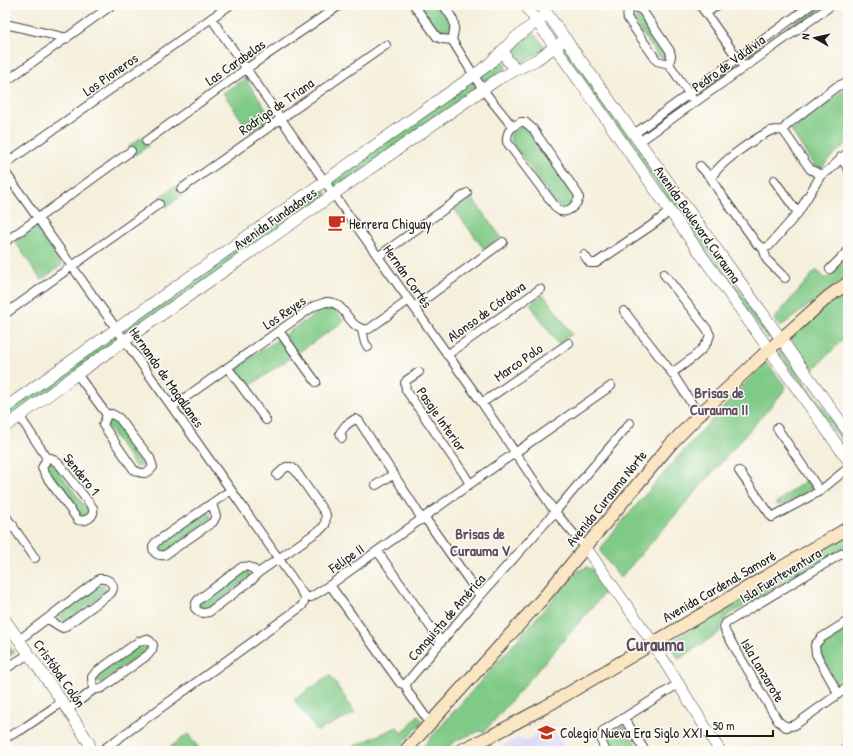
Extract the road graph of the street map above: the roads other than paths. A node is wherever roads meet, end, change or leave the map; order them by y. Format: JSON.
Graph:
{"nodes":[{"id":1,"x":112,"y":5,"type":"edge"},
{"id":2,"x":230,"y":5,"type":"edge"},
{"id":3,"x":340,"y":5,"type":"edge"},
{"id":4,"x":414,"y":5,"type":"edge"},
{"id":5,"x":443,"y":5,"type":"edge"},
{"id":6,"x":525,"y":5,"type":"edge"},
{"id":7,"x":700,"y":5,"type":"edge"},
{"id":8,"x":718,"y":5,"type":"edge"},
{"id":9,"x":811,"y":5,"type":"edge"},
{"id":10,"x":832,"y":5,"type":"edge"},
{"id":11,"x":544,"y":10,"type":"edge"},
{"id":12,"x":706,"y":13,"type":"junction"},
{"id":13,"x":211,"y":18,"type":"junction"},
{"id":14,"x":537,"y":22,"type":"junction"},
{"id":15,"x":5,"y":24,"type":"edge"},
{"id":16,"x":67,"y":38,"type":"junction"},
{"id":17,"x":452,"y":40,"type":"junction"},
{"id":18,"x":566,"y":40,"type":"junction"},
{"id":19,"x":386,"y":45,"type":"dead end"},
{"id":20,"x":555,"y":47,"type":"junction"},
{"id":21,"x":504,"y":50,"type":"junction"},
{"id":22,"x":738,"y":59,"type":"junction"},
{"id":23,"x":669,"y":64,"type":"junction"},
{"id":24,"x":743,"y":67,"type":"junction"},
{"id":25,"x":246,"y":69,"type":"junction"},
{"id":26,"x":517,"y":69,"type":"junction"},
{"id":27,"x":474,"y":75,"type":"junction"},
{"id":28,"x":5,"y":82,"type":"edge"},
{"id":29,"x":848,"y":82,"type":"edge"},
{"id":30,"x":483,"y":90,"type":"junction"},
{"id":31,"x":689,"y":95,"type":"junction"},
{"id":32,"x":695,"y":103,"type":"junction"},
{"id":33,"x":281,"y":118,"type":"junction"},
{"id":34,"x":512,"y":126,"type":"junction"},
{"id":35,"x":783,"y":130,"type":"junction"},
{"id":36,"x":636,"y":138,"type":"junction"},
{"id":37,"x":146,"y":141,"type":"dead end"},
{"id":38,"x":131,"y":151,"type":"dead end"},
{"id":39,"x":848,"y":152,"type":"edge"},
{"id":40,"x":841,"y":158,"type":"junction"},
{"id":41,"x":5,"y":164,"type":"edge"},
{"id":42,"x":700,"y":166,"type":"dead end"},
{"id":43,"x":848,"y":169,"type":"edge"},
{"id":44,"x":5,"y":172,"type":"edge"},
{"id":45,"x":821,"y":175,"type":"junction"},
{"id":46,"x":711,"y":178,"type":"junction"},
{"id":47,"x":774,"y":180,"type":"dead end"},
{"id":48,"x":325,"y":182,"type":"junction"},
{"id":49,"x":181,"y":189,"type":"dead end"},
{"id":50,"x":467,"y":193,"type":"dead end"},
{"id":51,"x":334,"y":195,"type":"junction"},
{"id":52,"x":159,"y":204,"type":"dead end"},
{"id":53,"x":670,"y":211,"type":"junction"},
{"id":54,"x":798,"y":213,"type":"junction"},
{"id":55,"x":38,"y":219,"type":"junction"},
{"id":56,"x":5,"y":242,"type":"edge"},
{"id":57,"x":503,"y":242,"type":"dead end"},
{"id":58,"x":762,"y":248,"type":"junction"},
{"id":59,"x":848,"y":251,"type":"edge"},
{"id":60,"x":584,"y":255,"type":"dead end"},
{"id":61,"x":378,"y":256,"type":"junction"},
{"id":62,"x":72,"y":266,"type":"junction"},
{"id":63,"x":830,"y":269,"type":"dead end"},
{"id":64,"x":664,"y":274,"type":"dead end"},
{"id":65,"x":784,"y":278,"type":"dead end"},
{"id":66,"x":848,"y":283,"type":"edge"},
{"id":67,"x":540,"y":289,"type":"dead end"},
{"id":68,"x":411,"y":304,"type":"junction"},
{"id":69,"x":624,"y":311,"type":"dead end"},
{"id":70,"x":5,"y":314,"type":"edge"},
{"id":71,"x":116,"y":328,"type":"junction"},
{"id":72,"x":362,"y":330,"type":"junction"},
{"id":73,"x":279,"y":331,"type":"junction"},
{"id":74,"x":780,"y":339,"type":"junction"},
{"id":75,"x":126,"y":341,"type":"junction"},
{"id":76,"x":569,"y":343,"type":"dead end"},
{"id":77,"x":368,"y":347,"type":"dead end"},
{"id":78,"x":769,"y":350,"type":"junction"},
{"id":79,"x":447,"y":355,"type":"junction"},
{"id":80,"x":228,"y":368,"type":"junction"},
{"id":81,"x":419,"y":372,"type":"dead end"},
{"id":82,"x":672,"y":373,"type":"junction"},
{"id":83,"x":77,"y":374,"type":"junction"},
{"id":84,"x":316,"y":382,"type":"dead end"},
{"id":85,"x":611,"y":386,"type":"dead end"},
{"id":86,"x":482,"y":403,"type":"junction"},
{"id":87,"x":172,"y":407,"type":"junction"},
{"id":88,"x":5,"y":408,"type":"edge"},
{"id":89,"x":107,"y":415,"type":"junction"},
{"id":90,"x":699,"y":415,"type":"junction"},
{"id":91,"x":20,"y":417,"type":"junction"},
{"id":92,"x":266,"y":420,"type":"dead end"},
{"id":93,"x":630,"y":423,"type":"dead end"},
{"id":94,"x":5,"y":427,"type":"edge"},
{"id":95,"x":777,"y":428,"type":"dead end"},
{"id":96,"x":848,"y":432,"type":"edge"},
{"id":97,"x":342,"y":438,"type":"dead end"},
{"id":98,"x":516,"y":453,"type":"junction"},
{"id":99,"x":47,"y":458,"type":"junction"},
{"id":100,"x":848,"y":460,"type":"edge"},
{"id":101,"x":848,"y":468,"type":"edge"},
{"id":102,"x":739,"y":471,"type":"dead end"},
{"id":103,"x":394,"y":474,"type":"junction"},
{"id":104,"x":277,"y":475,"type":"dead end"},
{"id":105,"x":470,"y":484,"type":"junction"},
{"id":106,"x":376,"y":485,"type":"dead end"},
{"id":107,"x":231,"y":490,"type":"junction"},
{"id":108,"x":820,"y":491,"type":"junction"},
{"id":109,"x":212,"y":504,"type":"junction"},
{"id":110,"x":555,"y":512,"type":"junction"},
{"id":111,"x":6,"y":515,"type":"edge"},
{"id":112,"x":423,"y":519,"type":"junction"},
{"id":113,"x":13,"y":525,"type":"junction"},
{"id":114,"x":848,"y":528,"type":"edge"},
{"id":115,"x":5,"y":531,"type":"edge"},
{"id":116,"x":586,"y":548,"type":"junction"},
{"id":117,"x":848,"y":550,"type":"edge"},
{"id":118,"x":378,"y":552,"type":"junction"},
{"id":119,"x":35,"y":558,"type":"dead end"},
{"id":120,"x":279,"y":559,"type":"junction"},
{"id":121,"x":258,"y":573,"type":"junction"},
{"id":122,"x":330,"y":585,"type":"junction"},
{"id":123,"x":480,"y":596,"type":"junction"},
{"id":124,"x":306,"y":597,"type":"junction"},
{"id":125,"x":48,"y":619,"type":"junction"},
{"id":126,"x":5,"y":620,"type":"edge"},
{"id":127,"x":848,"y":621,"type":"edge"},
{"id":128,"x":726,"y":623,"type":"joint"},
{"id":129,"x":19,"y":640,"type":"junction"},
{"id":130,"x":441,"y":642,"type":"junction"},
{"id":131,"x":653,"y":643,"type":"junction"},
{"id":132,"x":29,"y":654,"type":"junction"},
{"id":133,"x":5,"y":669,"type":"edge"},
{"id":134,"x":678,"y":684,"type":"junction"},
{"id":135,"x":406,"y":685,"type":"junction"},
{"id":136,"x":848,"y":687,"type":"edge"},
{"id":137,"x":93,"y":690,"type":"junction"},
{"id":138,"x":838,"y":693,"type":"junction"},
{"id":139,"x":65,"y":706,"type":"junction"},
{"id":140,"x":624,"y":718,"type":"junction"},
{"id":141,"x":430,"y":723,"type":"junction"},
{"id":142,"x":5,"y":738,"type":"edge"},
{"id":143,"x":90,"y":747,"type":"edge"},
{"id":144,"x":848,"y":748,"type":"edge"},
{"id":145,"x":408,"y":749,"type":"edge"},
{"id":146,"x":100,"y":751,"type":"edge"},
{"id":147,"x":459,"y":751,"type":"edge"},
{"id":148,"x":606,"y":751,"type":"edge"},
{"id":149,"x":645,"y":751,"type":"edge"},
{"id":150,"x":720,"y":751,"type":"edge"},
{"id":151,"x":844,"y":751,"type":"edge"}],
"edges":[{"from":1,"to":16,"type":"street"},
{"from":2,"to":13,"type":"street","name":"Los Pioneros"},
{"from":3,"to":25,"type":"street","name":"Las Carabelas"},
{"from":4,"to":17,"type":"street"},
{"from":5,"to":17,"type":"street"},
{"from":6,"to":14,"type":"street","name":"Avenida Boulevard Curauma"},
{"from":7,"to":12,"type":"street"},
{"from":8,"to":12,"type":"street"},
{"from":9,"to":22,"type":"street","name":"Pedro de Valdivia"},
{"from":10,"to":24,"type":"street","name":"Pedro de Valdivia"},
{"from":11,"to":14,"type":"street","name":"Avenida Fundadores"},
{"from":11,"to":18,"type":"street","name":"Avenida Boulevard Curauma"},
{"from":12,"to":22,"type":"street"},
{"from":13,"to":25,"type":"street","name":"Hernán Cortés"},
{"from":13,"to":41,"type":"street","name":"Los Pioneros"},
{"from":14,"to":20,"type":"street","name":"Avenida Boulevard Curauma"},
{"from":14,"to":21,"type":"street","name":"Avenida Fundadores"},
{"from":15,"to":16,"type":"street"},
{"from":16,"to":28,"type":"street"},
{"from":17,"to":27,"type":"street"},
{"from":18,"to":20,"type":"street","name":"Avenida Fundadores"},
{"from":18,"to":36,"type":"street","name":"Avenida Boulevard Curauma"},
{"from":19,"to":33,"type":"street","name":"Rodrigo de Triana"},
{"from":20,"to":26,"type":"street","name":"Avenida Fundadores"},
{"from":20,"to":53,"type":"street","name":"Avenida Boulevard Curauma"},
{"from":21,"to":26,"type":"street"},
{"from":21,"to":27,"type":"street","name":"Avenida Fundadores"},
{"from":22,"to":24,"type":"street"},
{"from":22,"to":31,"type":"street","name":"Pedro de Valdivia"},
{"from":23,"to":23,"type":"street"},
{"from":23,"to":31,"type":"street"},
{"from":24,"to":32,"type":"street","name":"Pedro de Valdivia"},
{"from":25,"to":33,"type":"street","name":"Hernán Cortés"},
{"from":25,"to":37,"type":"street","name":"Las Carabelas"},
{"from":26,"to":30,"type":"street","name":"Avenida Fundadores"},
{"from":27,"to":30,"type":"street"},
{"from":27,"to":48,"type":"street","name":"Avenida Fundadores"},
{"from":29,"to":35,"type":"street"},
{"from":30,"to":34,"type":"street"},
{"from":30,"to":51,"type":"street","name":"Avenida Fundadores"},
{"from":31,"to":32,"type":"street"},
{"from":31,"to":36,"type":"street","name":"Pedro de Valdivia"},
{"from":32,"to":36,"type":"street","name":"Pedro de Valdivia"},
{"from":33,"to":48,"type":"street","name":"Hernán Cortés"},
{"from":33,"to":49,"type":"street","name":"Rodrigo de Triana"},
{"from":34,"to":34,"type":"street"},
{"from":35,"to":45,"type":"street"},
{"from":35,"to":46,"type":"street"},
{"from":36,"to":74,"type":"street","name":"Avenida Boulevard Curauma"},
{"from":38,"to":55,"type":"street"},
{"from":39,"to":40,"type":"street"},
{"from":40,"to":43,"type":"street"},
{"from":40,"to":45,"type":"street"},
{"from":42,"to":46,"type":"street"},
{"from":44,"to":55,"type":"street","name":"Hernando de Magallanes"},
{"from":45,"to":54,"type":"street"},
{"from":46,"to":58,"type":"street"},
{"from":47,"to":54,"type":"street"},
{"from":48,"to":51,"type":"street","name":"Hernán Cortés"},
{"from":48,"to":71,"type":"street","name":"Avenida Fundadores"},
{"from":50,"to":61,"type":"street"},
{"from":51,"to":61,"type":"street","name":"Hernán Cortés"},
{"from":51,"to":75,"type":"street","name":"Avenida Fundadores"},
{"from":52,"to":62,"type":"street"},
{"from":53,"to":60,"type":"street"},
{"from":53,"to":78,"type":"street","name":"Avenida Boulevard Curauma"},
{"from":54,"to":58,"type":"street"},
{"from":55,"to":56,"type":"street"},
{"from":55,"to":62,"type":"street","name":"Hernando de Magallanes"},
{"from":57,"to":68,"type":"street"},
{"from":58,"to":65,"type":"street"},
{"from":59,"to":63,"type":"street"},
{"from":61,"to":68,"type":"street","name":"Hernán Cortés"},
{"from":62,"to":70,"type":"street"},
{"from":62,"to":71,"type":"street","name":"Hernando de Magallanes"},
{"from":64,"to":82,"type":"street"},
{"from":66,"to":74,"type":"main road","name":"Avenida Curauma Norte"},
{"from":67,"to":79,"type":"street","name":"Alonso de Córdova"},
{"from":68,"to":72,"type":"street"},
{"from":68,"to":79,"type":"street","name":"Hernán Cortés"},
{"from":69,"to":82,"type":"street"},
{"from":71,"to":75,"type":"street","name":"Hernando de Magallanes"},
{"from":71,"to":88,"type":"street","name":"Avenida Fundadores"},
{"from":72,"to":73,"type":"street","name":"Los Reyes"},
{"from":72,"to":77,"type":"street"},
{"from":73,"to":80,"type":"street","name":"Los Reyes"},
{"from":73,"to":84,"type":"street"},
{"from":74,"to":78,"type":"main road","name":"Avenida Curauma Norte"},
{"from":74,"to":96,"type":"street","name":"Avenida Boulevard Curauma"},
{"from":75,"to":83,"type":"street","name":"Avenida Fundadores"},
{"from":75,"to":87,"type":"street","name":"Hernando de Magallanes"},
{"from":76,"to":86,"type":"street","name":"Marco Polo"},
{"from":78,"to":90,"type":"main road","name":"Avenida Curauma Norte"},
{"from":78,"to":100,"type":"street","name":"Avenida Boulevard Curauma"},
{"from":79,"to":86,"type":"street","name":"Hernán Cortés"},
{"from":80,"to":87,"type":"street","name":"Los Reyes"},
{"from":80,"to":92,"type":"street"},
{"from":81,"to":105,"type":"street","name":"Pasaje Interior"},
{"from":82,"to":90,"type":"street"},
{"from":83,"to":89,"type":"street"},
{"from":83,"to":91,"type":"street","name":"Avenida Fundadores"},
{"from":85,"to":98,"type":"street","name":"Felipe II"},
{"from":86,"to":98,"type":"street","name":"Hernán Cortés"},
{"from":87,"to":107,"type":"street","name":"Hernando de Magallanes"},
{"from":89,"to":89,"type":"street"},
{"from":90,"to":116,"type":"main road","name":"Avenida Curauma Norte"},
{"from":91,"to":94,"type":"street","name":"Avenida Fundadores"},
{"from":91,"to":99,"type":"street","name":"Sendero 1"},
{"from":93,"to":110,"type":"street","name":"Conquista de América"},
{"from":95,"to":108,"type":"street"},
{"from":97,"to":103,"type":"street"},
{"from":98,"to":105,"type":"street","name":"Felipe II"},
{"from":98,"to":110,"type":"street","name":"Hernán Cortés"},
{"from":99,"to":99,"type":"street","name":"Sendero 1"},
{"from":101,"to":108,"type":"street"},
{"from":102,"to":108,"type":"street"},
{"from":103,"to":106,"type":"street"},
{"from":103,"to":112,"type":"street"},
{"from":104,"to":120,"type":"street"},
{"from":105,"to":112,"type":"street","name":"Felipe II"},
{"from":107,"to":109,"type":"street"},
{"from":107,"to":120,"type":"street","name":"Hernando de Magallanes"},
{"from":109,"to":109,"type":"street"},
{"from":110,"to":116,"type":"street","name":"Hernán Cortés"},
{"from":110,"to":123,"type":"street","name":"Conquista de América"},
{"from":111,"to":113,"type":"street"},
{"from":112,"to":118,"type":"street","name":"Felipe II"},
{"from":112,"to":123,"type":"street"},
{"from":113,"to":115,"type":"street"},
{"from":113,"to":119,"type":"street"},
{"from":114,"to":131,"type":"main road","name":"Avenida Cardenal Samoré"},
{"from":116,"to":131,"type":"street"},
{"from":116,"to":141,"type":"main road","name":"Avenida Curauma Norte"},
{"from":117,"to":128,"type":"street","name":"Isla Fuerteventura"},
{"from":118,"to":122,"type":"street","name":"Felipe II"},
{"from":118,"to":130,"type":"street"},
{"from":120,"to":121,"type":"street"},
{"from":120,"to":124,"type":"street","name":"Hernando de Magallanes"},
{"from":121,"to":121,"type":"street"},
{"from":122,"to":124,"type":"street","name":"Felipe II"},
{"from":122,"to":135,"type":"street"},
{"from":123,"to":130,"type":"street","name":"Conquista de América"},
{"from":124,"to":146,"type":"street","name":"Felipe II"},
{"from":125,"to":125,"type":"street"},
{"from":125,"to":129,"type":"street"},
{"from":126,"to":129,"type":"street","name":"Cristóbal Colón"},
{"from":127,"to":138,"type":"street"},
{"from":128,"to":138,"type":"street","name":"Isla Lanzarote"},
{"from":129,"to":132,"type":"street","name":"Cristóbal Colón"},
{"from":130,"to":135,"type":"street","name":"Conquista de América"},
{"from":131,"to":134,"type":"street"},
{"from":131,"to":147,"type":"main road","name":"Avenida Cardenal Samoré"},
{"from":132,"to":133,"type":"street"},
{"from":132,"to":139,"type":"street","name":"Cristóbal Colón"},
{"from":134,"to":140,"type":"street"},
{"from":134,"to":150,"type":"street"},
{"from":135,"to":141,"type":"street"},
{"from":136,"to":138,"type":"street"},
{"from":137,"to":137,"type":"street"},
{"from":137,"to":139,"type":"street"},
{"from":139,"to":142,"type":"street"},
{"from":139,"to":143,"type":"street","name":"Cristóbal Colón"},
{"from":140,"to":148,"type":"street"},
{"from":140,"to":149,"type":"street"},
{"from":141,"to":145,"type":"main road","name":"Avenida Curauma Norte"},
{"from":143,"to":146,"type":"street","name":"Cristóbal Colón"},
{"from":144,"to":151,"type":"street"}]}
